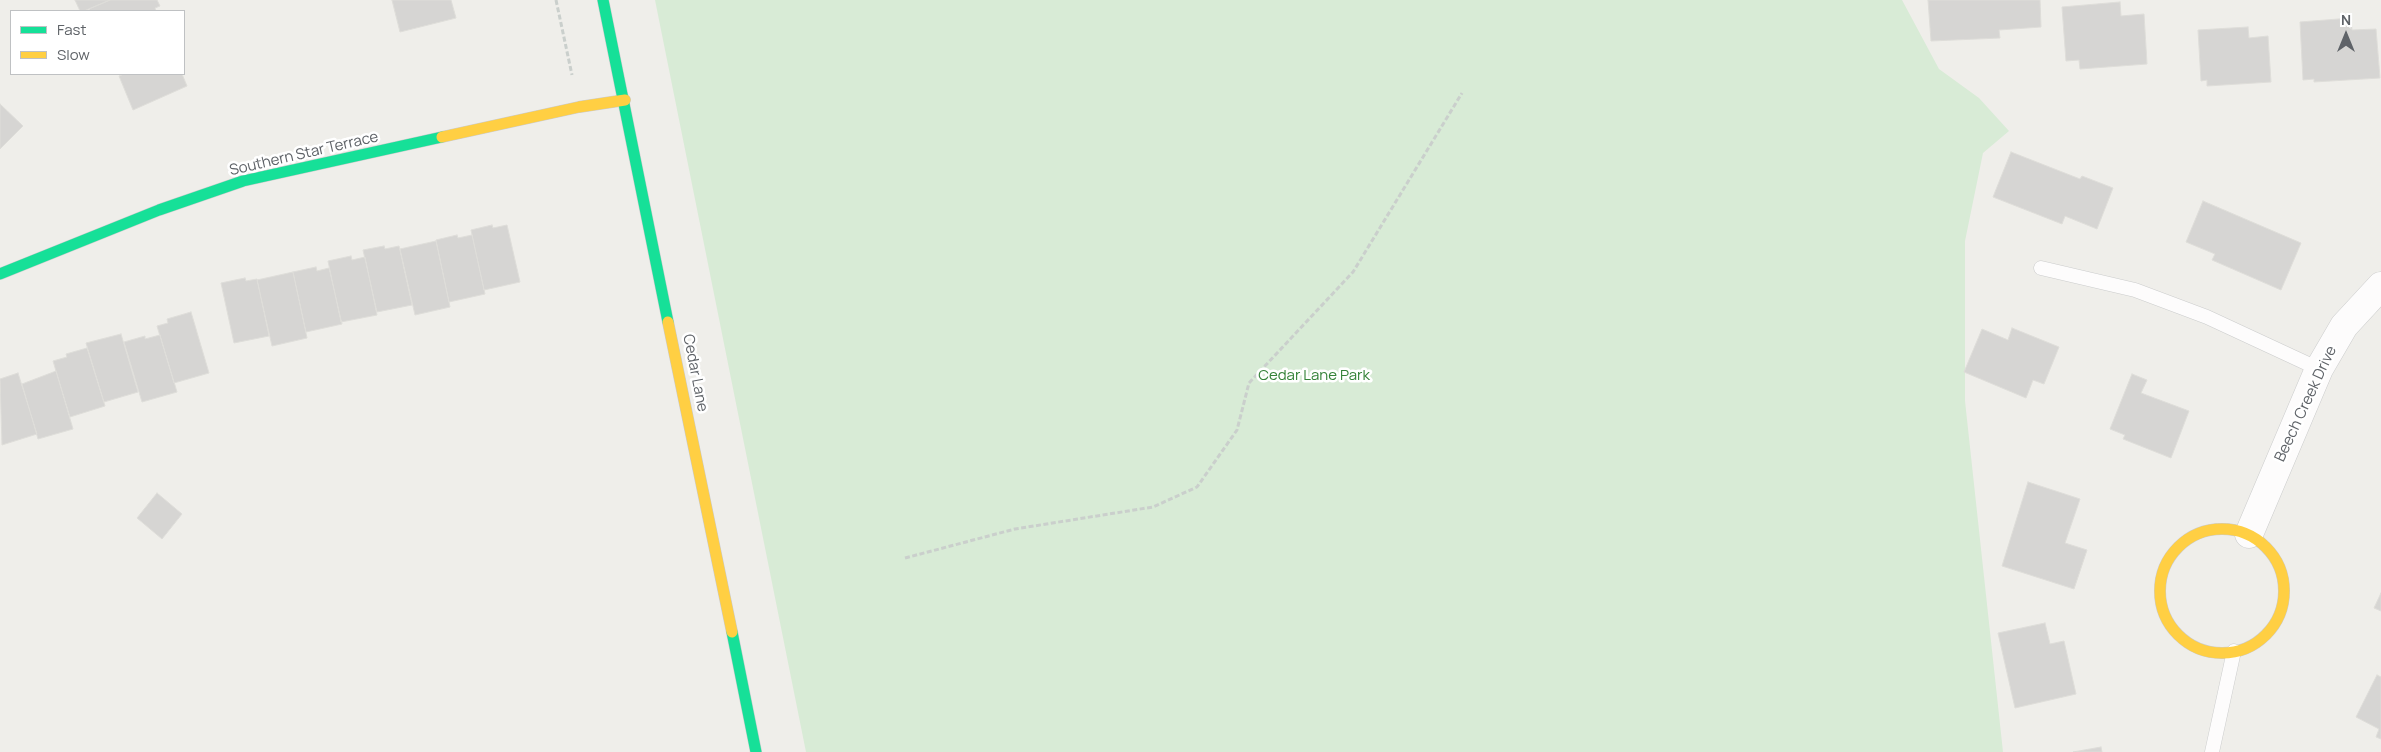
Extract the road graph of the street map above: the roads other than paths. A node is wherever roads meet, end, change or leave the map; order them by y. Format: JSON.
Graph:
{"nodes":[{"id":1,"x":604,"y":0,"type":"edge"},
{"id":2,"x":625,"y":100,"type":"junction"},
{"id":3,"x":2041,"y":268,"type":"dead end"},
{"id":4,"x":0,"y":274,"type":"edge"},
{"id":5,"x":2381,"y":286,"type":"edge"},
{"id":6,"x":2319,"y":370,"type":"junction"},
{"id":7,"x":2250,"y":534,"type":"junction"},
{"id":8,"x":2234,"y":651,"type":"junction"},
{"id":9,"x":756,"y":752,"type":"edge"},
{"id":10,"x":2212,"y":752,"type":"edge"}],
"edges":[{"from":1,"to":2,"type":"street","name":"Cedar Lane"},
{"from":2,"to":4,"type":"street","name":"Southern Star Terrace"},
{"from":2,"to":9,"type":"street","name":"Cedar Lane"},
{"from":3,"to":6,"type":"lane"},
{"from":5,"to":6,"type":"street","name":"Beech Creek Drive"},
{"from":6,"to":7,"type":"street","name":"Beech Creek Drive"},
{"from":7,"to":8,"type":"street"},
{"from":7,"to":8,"type":"street"},
{"from":8,"to":10,"type":"lane"}]}
